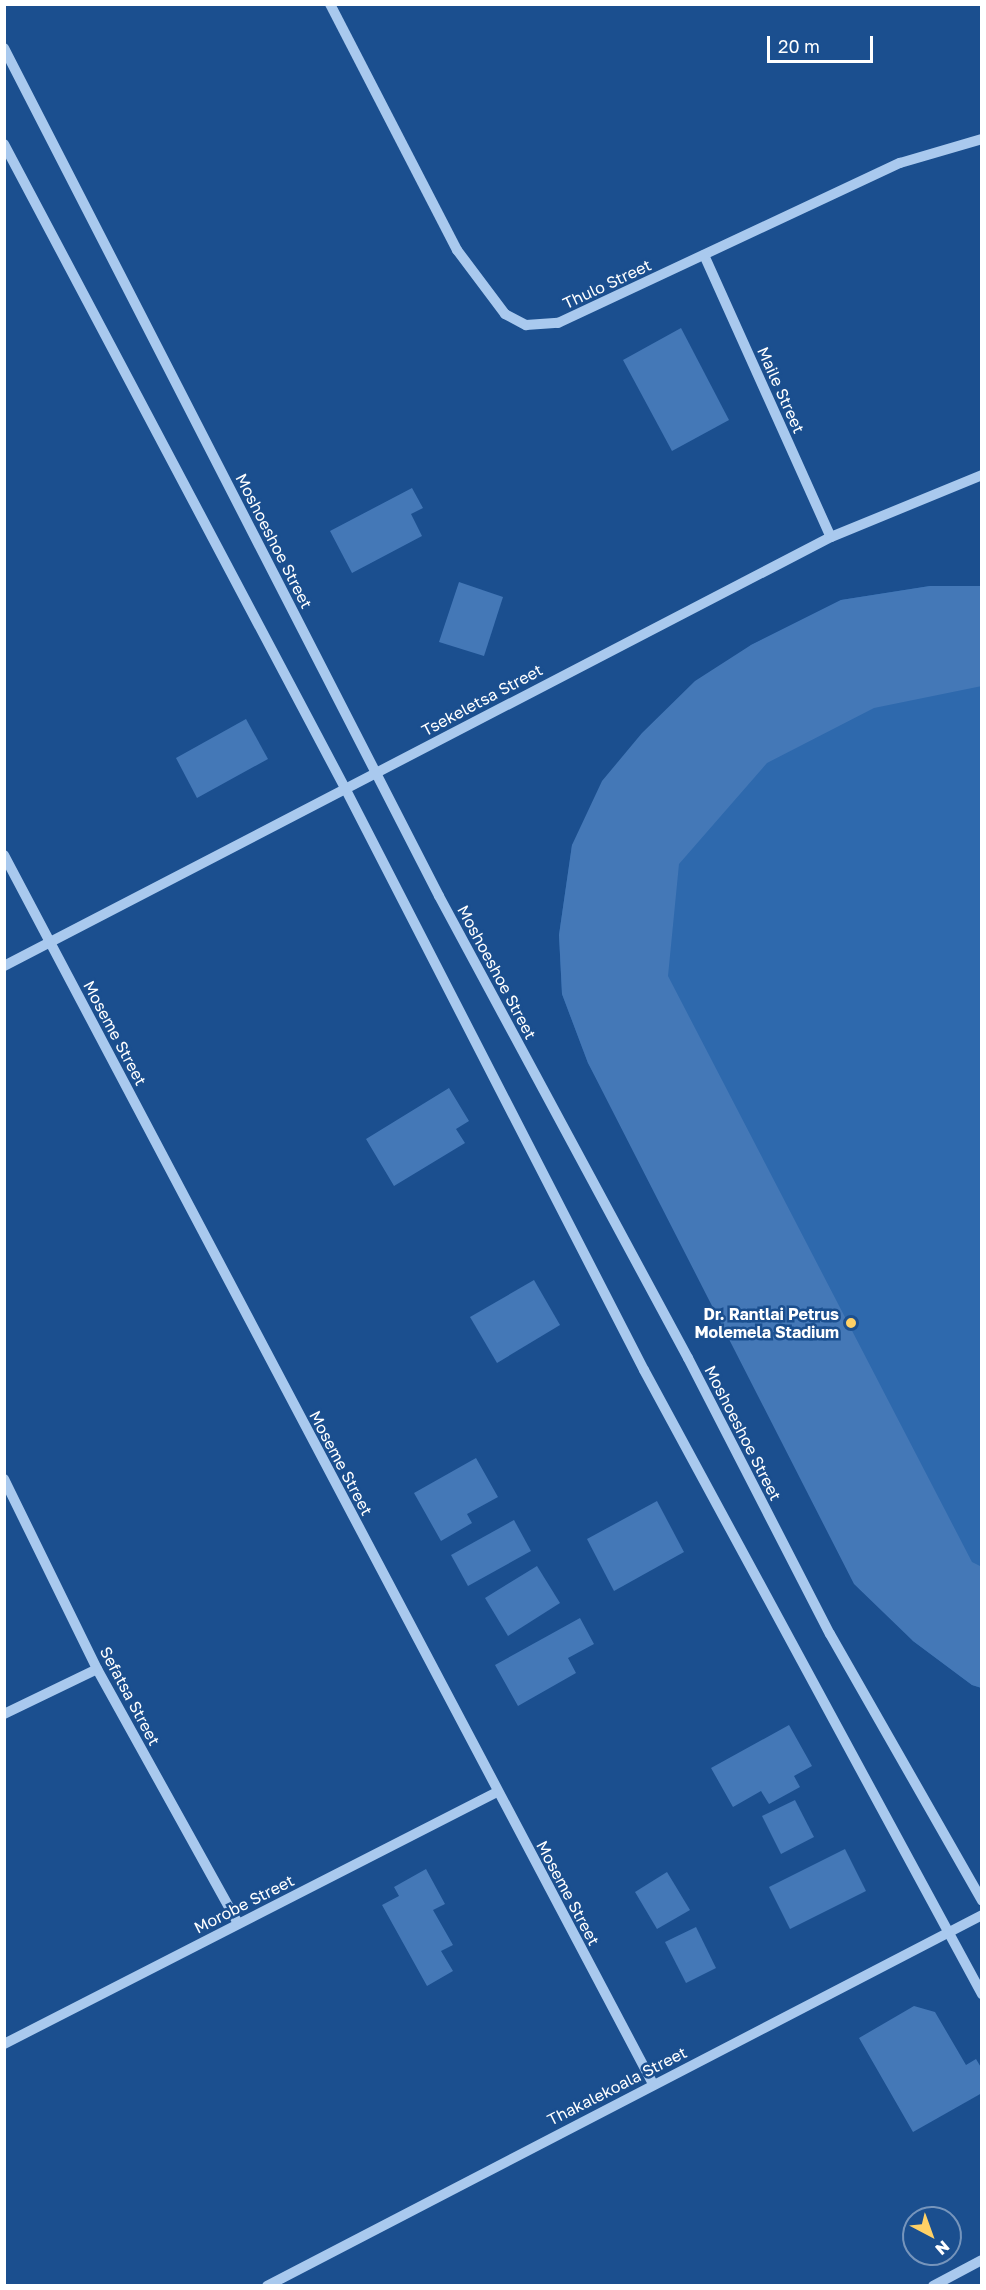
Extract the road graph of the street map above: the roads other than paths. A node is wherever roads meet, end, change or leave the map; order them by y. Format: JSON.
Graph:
{"nodes":[{"id":1,"x":330,"y":4,"type":"edge"},
{"id":2,"x":4,"y":48,"type":"edge"},
{"id":3,"x":981,"y":138,"type":"edge"},
{"id":4,"x":4,"y":144,"type":"edge"},
{"id":5,"x":704,"y":255,"type":"junction"},
{"id":6,"x":981,"y":476,"type":"edge"},
{"id":7,"x":831,"y":537,"type":"junction"},
{"id":8,"x":375,"y":772,"type":"junction"},
{"id":9,"x":345,"y":788,"type":"junction"},
{"id":10,"x":4,"y":855,"type":"edge"},
{"id":11,"x":52,"y":945,"type":"junction"},
{"id":12,"x":4,"y":966,"type":"edge"},
{"id":13,"x":4,"y":1479,"type":"edge"},
{"id":14,"x":97,"y":1669,"type":"junction"},
{"id":15,"x":4,"y":1714,"type":"edge"},
{"id":16,"x":497,"y":1792,"type":"junction"},
{"id":17,"x":981,"y":1900,"type":"edge"},
{"id":18,"x":981,"y":1915,"type":"edge"},
{"id":19,"x":238,"y":1923,"type":"junction"},
{"id":20,"x":950,"y":1931,"type":"junction"},
{"id":21,"x":981,"y":1994,"type":"edge"},
{"id":22,"x":4,"y":2044,"type":"edge"},
{"id":23,"x":653,"y":2084,"type":"junction"},
{"id":24,"x":981,"y":2260,"type":"edge"},
{"id":25,"x":267,"y":2286,"type":"edge"},
{"id":26,"x":933,"y":2286,"type":"edge"}],
"edges":[{"from":1,"to":5,"type":"street","name":"Thulo Street"},
{"from":2,"to":8,"type":"street","name":"Moshoeshoe Street"},
{"from":3,"to":5,"type":"street","name":"Thulo Street"},
{"from":4,"to":9,"type":"street"},
{"from":5,"to":7,"type":"street","name":"Maile Street"},
{"from":6,"to":7,"type":"street","name":"Tsekeletsa Street"},
{"from":7,"to":8,"type":"street","name":"Tsekeletsa Street"},
{"from":8,"to":9,"type":"street","name":"Tsekeletsa Street"},
{"from":8,"to":17,"type":"street","name":"Moshoeshoe Street"},
{"from":9,"to":11,"type":"street","name":"Tsekeletsa Street"},
{"from":9,"to":20,"type":"street"},
{"from":10,"to":11,"type":"street","name":"Moseme Street"},
{"from":11,"to":12,"type":"street","name":"Tsekeletsa Street"},
{"from":11,"to":16,"type":"street","name":"Moseme Street"},
{"from":13,"to":14,"type":"street","name":"Sefatsa Street"},
{"from":14,"to":15,"type":"street"},
{"from":14,"to":19,"type":"street","name":"Sefatsa Street"},
{"from":16,"to":19,"type":"street","name":"Morobe Street"},
{"from":16,"to":23,"type":"street","name":"Moseme Street"},
{"from":18,"to":20,"type":"street","name":"Thakalekoala Street"},
{"from":19,"to":22,"type":"street","name":"Morobe Street"},
{"from":20,"to":21,"type":"street"},
{"from":20,"to":23,"type":"street","name":"Thakalekoala Street"},
{"from":23,"to":25,"type":"street","name":"Thakalekoala Street"},
{"from":24,"to":26,"type":"street"}]}
